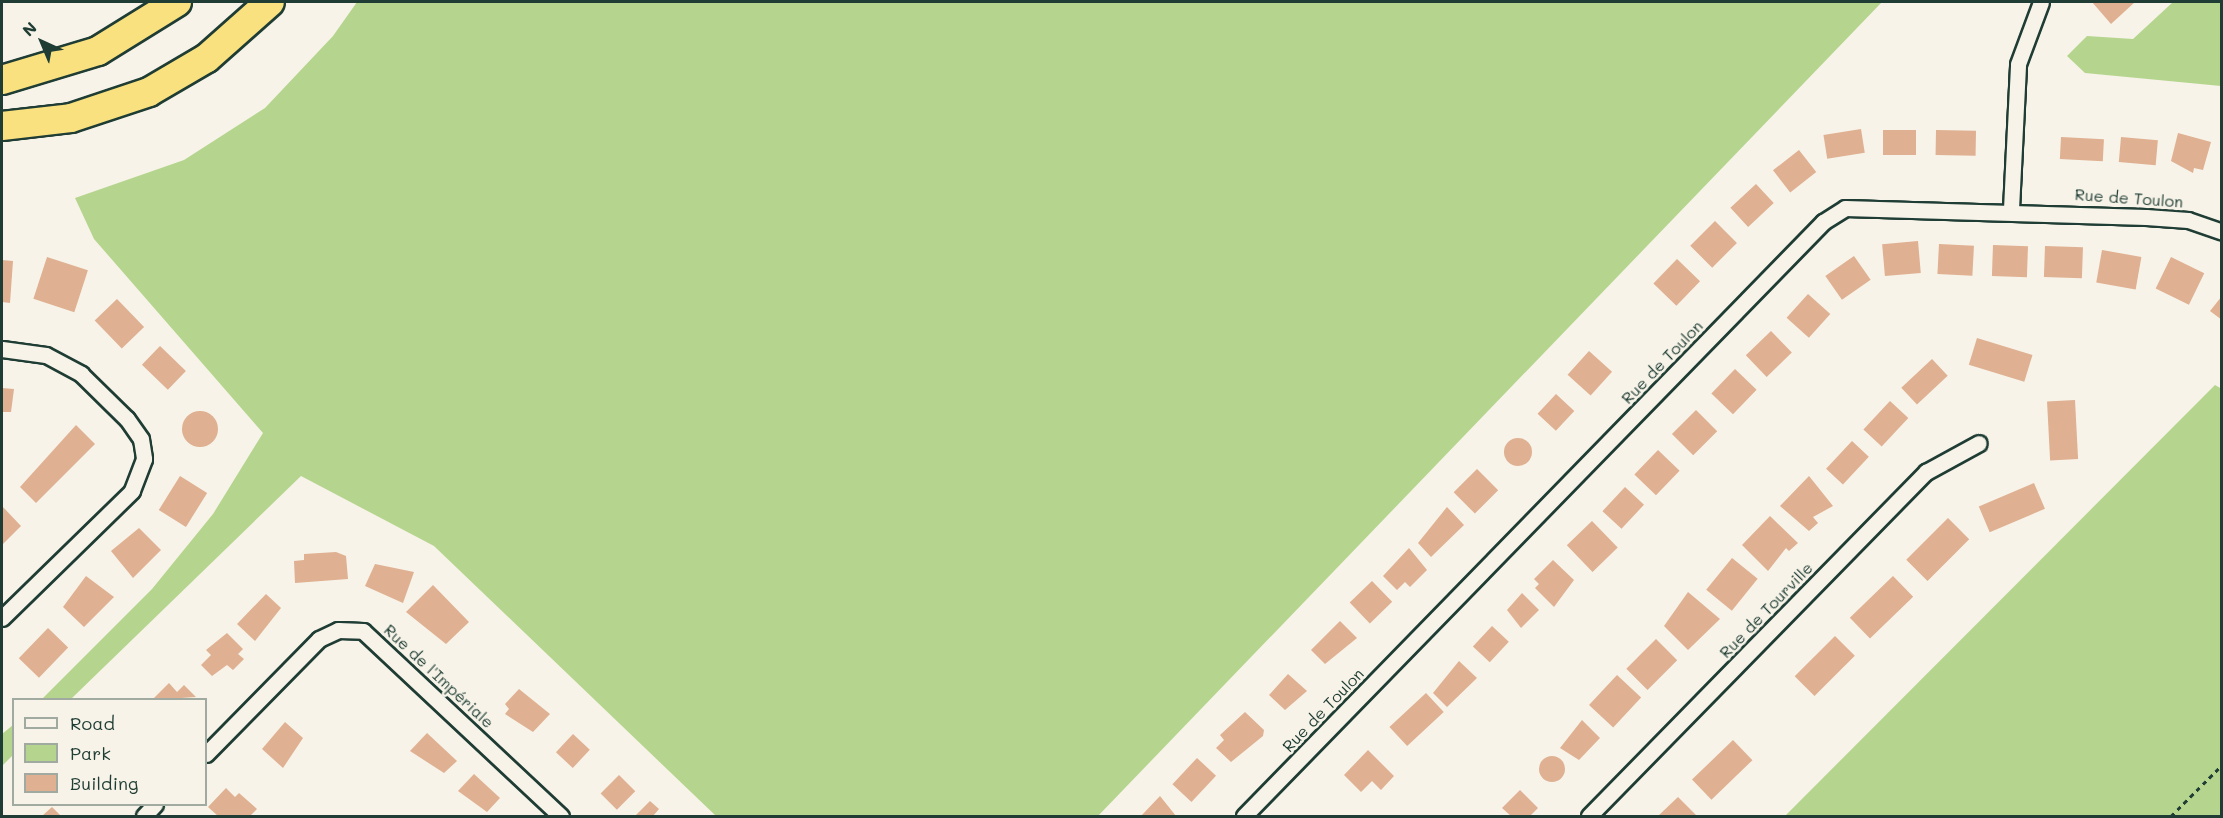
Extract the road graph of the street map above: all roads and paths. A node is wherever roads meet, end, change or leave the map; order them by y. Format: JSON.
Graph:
{"nodes":[{"id":1,"x":177,"y":2,"type":"edge"},
{"id":2,"x":270,"y":2,"type":"edge"},
{"id":3,"x":2041,"y":2,"type":"edge"},
{"id":4,"x":2,"y":80,"type":"edge"},
{"id":5,"x":2,"y":126,"type":"edge"},
{"id":6,"x":2011,"y":209,"type":"junction"},
{"id":7,"x":2222,"y":232,"type":"edge"},
{"id":8,"x":2,"y":349,"type":"edge"},
{"id":9,"x":1979,"y":443,"type":"dead end"},
{"id":10,"x":2,"y":618,"type":"edge"},
{"id":11,"x":207,"y":753,"type":"edge"},
{"id":12,"x":2222,"y":765,"type":"edge"},
{"id":13,"x":561,"y":816,"type":"edge"},
{"id":14,"x":1244,"y":816,"type":"edge"},
{"id":15,"x":1589,"y":816,"type":"edge"},
{"id":16,"x":2171,"y":816,"type":"edge"}],
"edges":[{"from":1,"to":4,"type":"highway"},
{"from":2,"to":5,"type":"highway"},
{"from":3,"to":6,"type":"street"},
{"from":6,"to":7,"type":"street","name":"Rue de Toulon"},
{"from":6,"to":14,"type":"street","name":"Rue de Toulon"},
{"from":8,"to":10,"type":"street"},
{"from":9,"to":15,"type":"street","name":"Rue de Tourville"},
{"from":11,"to":13,"type":"street","name":"Rue de l'Impériale"},
{"from":12,"to":16,"type":"path"}]}
